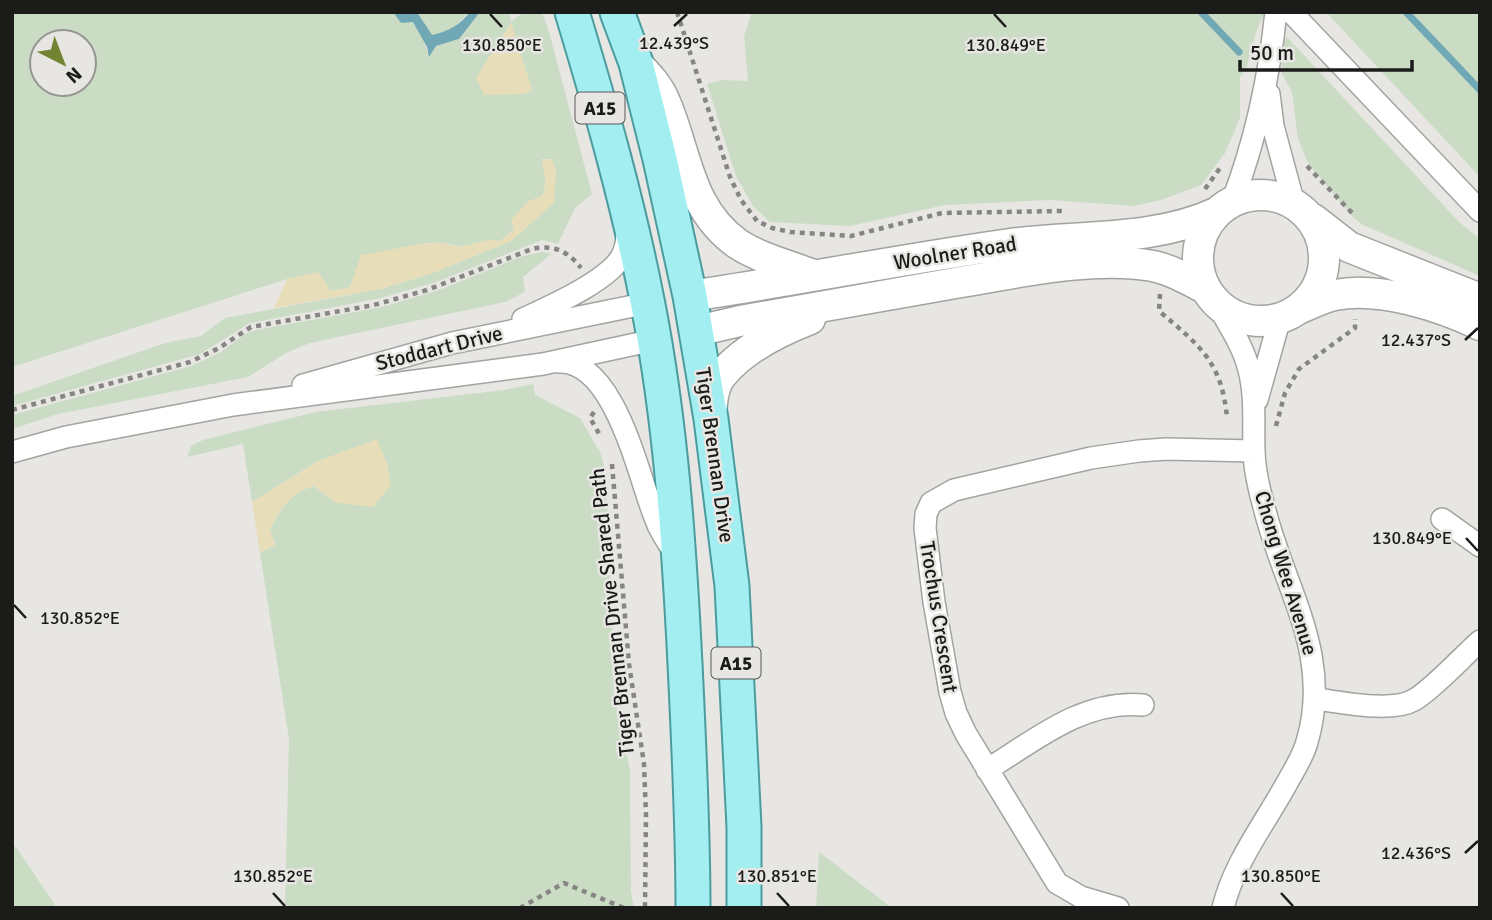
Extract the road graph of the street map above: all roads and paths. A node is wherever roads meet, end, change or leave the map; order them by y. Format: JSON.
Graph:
{"nodes":[{"id":1,"x":572,"y":12,"type":"edge"},
{"id":2,"x":617,"y":12,"type":"edge"},
{"id":3,"x":677,"y":12,"type":"edge"},
{"id":4,"x":1276,"y":12,"type":"edge"},
{"id":5,"x":1291,"y":12,"type":"edge"},
{"id":6,"x":636,"y":64,"type":"junction"},
{"id":7,"x":1269,"y":64,"type":"junction"},
{"id":8,"x":625,"y":205,"type":"junction"},
{"id":9,"x":1225,"y":207,"type":"junction"},
{"id":10,"x":1302,"y":210,"type":"junction"},
{"id":11,"x":1480,"y":211,"type":"edge"},
{"id":12,"x":757,"y":221,"type":"dead end"},
{"id":13,"x":571,"y":255,"type":"dead end"},
{"id":14,"x":1162,"y":269,"type":"junction"},
{"id":15,"x":817,"y":277,"type":"junction"},
{"id":16,"x":1210,"y":294,"type":"junction"},
{"id":17,"x":1354,"y":294,"type":"junction"},
{"id":18,"x":690,"y":296,"type":"junction"},
{"id":19,"x":1480,"y":299,"type":"edge"},
{"id":20,"x":648,"y":303,"type":"junction"},
{"id":21,"x":838,"y":304,"type":"junction"},
{"id":22,"x":1289,"y":313,"type":"junction"},
{"id":23,"x":1480,"y":325,"type":"edge"},
{"id":24,"x":697,"y":331,"type":"junction"},
{"id":25,"x":489,"y":334,"type":"junction"},
{"id":26,"x":654,"y":340,"type":"junction"},
{"id":27,"x":543,"y":363,"type":"junction"},
{"id":28,"x":605,"y":395,"type":"junction"},
{"id":29,"x":233,"y":405,"type":"junction"},
{"id":30,"x":12,"y":410,"type":"edge"},
{"id":31,"x":1227,"y":418,"type":"dead end"},
{"id":32,"x":711,"y":419,"type":"junction"},
{"id":33,"x":1254,"y":426,"type":"junction"},
{"id":34,"x":606,"y":446,"type":"dead end"},
{"id":35,"x":1254,"y":451,"type":"junction"},
{"id":36,"x":12,"y":452,"type":"edge"},
{"id":37,"x":611,"y":454,"type":"dead end"},
{"id":38,"x":1442,"y":519,"type":"dead end"},
{"id":39,"x":1480,"y":546,"type":"edge"},
{"id":40,"x":680,"y":563,"type":"junction"},
{"id":41,"x":1480,"y":641,"type":"edge"},
{"id":42,"x":1316,"y":699,"type":"junction"},
{"id":43,"x":1143,"y":705,"type":"dead end"},
{"id":44,"x":987,"y":770,"type":"junction"},
{"id":45,"x":520,"y":908,"type":"edge"},
{"id":46,"x":624,"y":908,"type":"edge"},
{"id":47,"x":645,"y":908,"type":"edge"},
{"id":48,"x":693,"y":908,"type":"edge"},
{"id":49,"x":744,"y":908,"type":"edge"},
{"id":50,"x":1118,"y":908,"type":"edge"},
{"id":51,"x":1223,"y":908,"type":"edge"}],
"edges":[{"from":1,"to":8,"type":"main road","number":"A15"},
{"from":2,"to":6,"type":"main road","name":"Tiger Brennan Drive","number":"A15"},
{"from":3,"to":12,"type":"path"},
{"from":4,"to":7,"type":"street"},
{"from":5,"to":11,"type":"street"},
{"from":6,"to":15,"type":"main road"},
{"from":6,"to":18,"type":"main road","name":"Tiger Brennan Drive","number":"A15"},
{"from":7,"to":9,"type":"street"},
{"from":7,"to":10,"type":"street"},
{"from":8,"to":20,"type":"main road","number":"A15"},
{"from":8,"to":25,"type":"street"},
{"from":9,"to":10,"type":"main road"},
{"from":9,"to":15,"type":"main road","name":"Woolner Road"},
{"from":9,"to":16,"type":"main road"},
{"from":10,"to":19,"type":"main road"},
{"from":10,"to":22,"type":"main road"},
{"from":13,"to":30,"type":"path"},
{"from":14,"to":16,"type":"main road","name":"Woolner Road"},
{"from":14,"to":21,"type":"main road","name":"Woolner Road"},
{"from":14,"to":31,"type":"path"},
{"from":15,"to":18,"type":"main road","name":"Woolner Road"},
{"from":16,"to":22,"type":"main road"},
{"from":16,"to":33,"type":"street","name":"Chong Wee Avenue"},
{"from":17,"to":22,"type":"main road"},
{"from":17,"to":23,"type":"main road"},
{"from":17,"to":33,"type":"path"},
{"from":18,"to":20,"type":"main road"},
{"from":18,"to":24,"type":"main road","name":"Tiger Brennan Drive","number":"A15"},
{"from":20,"to":25,"type":"street","name":"Stoddart Drive"},
{"from":20,"to":26,"type":"main road","number":"A15"},
{"from":21,"to":24,"type":"main road","name":"Woolner Road"},
{"from":21,"to":32,"type":"main road"},
{"from":22,"to":33,"type":"street","name":"Chong Wee Avenue"},
{"from":24,"to":26,"type":"main road"},
{"from":24,"to":32,"type":"main road","name":"Tiger Brennan Drive","number":"A15"},
{"from":25,"to":29,"type":"street","name":"Stoddart Drive"},
{"from":26,"to":27,"type":"street","name":"Stoddart Drive"},
{"from":26,"to":40,"type":"main road","number":"A15"},
{"from":27,"to":28,"type":"street"},
{"from":27,"to":29,"type":"street","name":"Stoddart Drive"},
{"from":28,"to":34,"type":"path","name":"Tiger Brennan Drive Shared Path"},
{"from":28,"to":40,"type":"street"},
{"from":29,"to":36,"type":"street","name":"Stoddart Drive"},
{"from":32,"to":49,"type":"main road","name":"Tiger Brennan Drive","number":"A15"},
{"from":33,"to":35,"type":"street","name":"Chong Wee Avenue"},
{"from":35,"to":42,"type":"street","name":"Chong Wee Avenue"},
{"from":35,"to":44,"type":"street","name":"Trochus Crescent"},
{"from":37,"to":47,"type":"path","name":"Tiger Brennan Drive Shared Path"},
{"from":38,"to":39,"type":"street"},
{"from":40,"to":48,"type":"main road","number":"A15"},
{"from":41,"to":42,"type":"street"},
{"from":42,"to":51,"type":"street","name":"Chong Wee Avenue"},
{"from":43,"to":44,"type":"street"},
{"from":44,"to":50,"type":"street","name":"Trochus Crescent"},
{"from":45,"to":46,"type":"path"}]}
